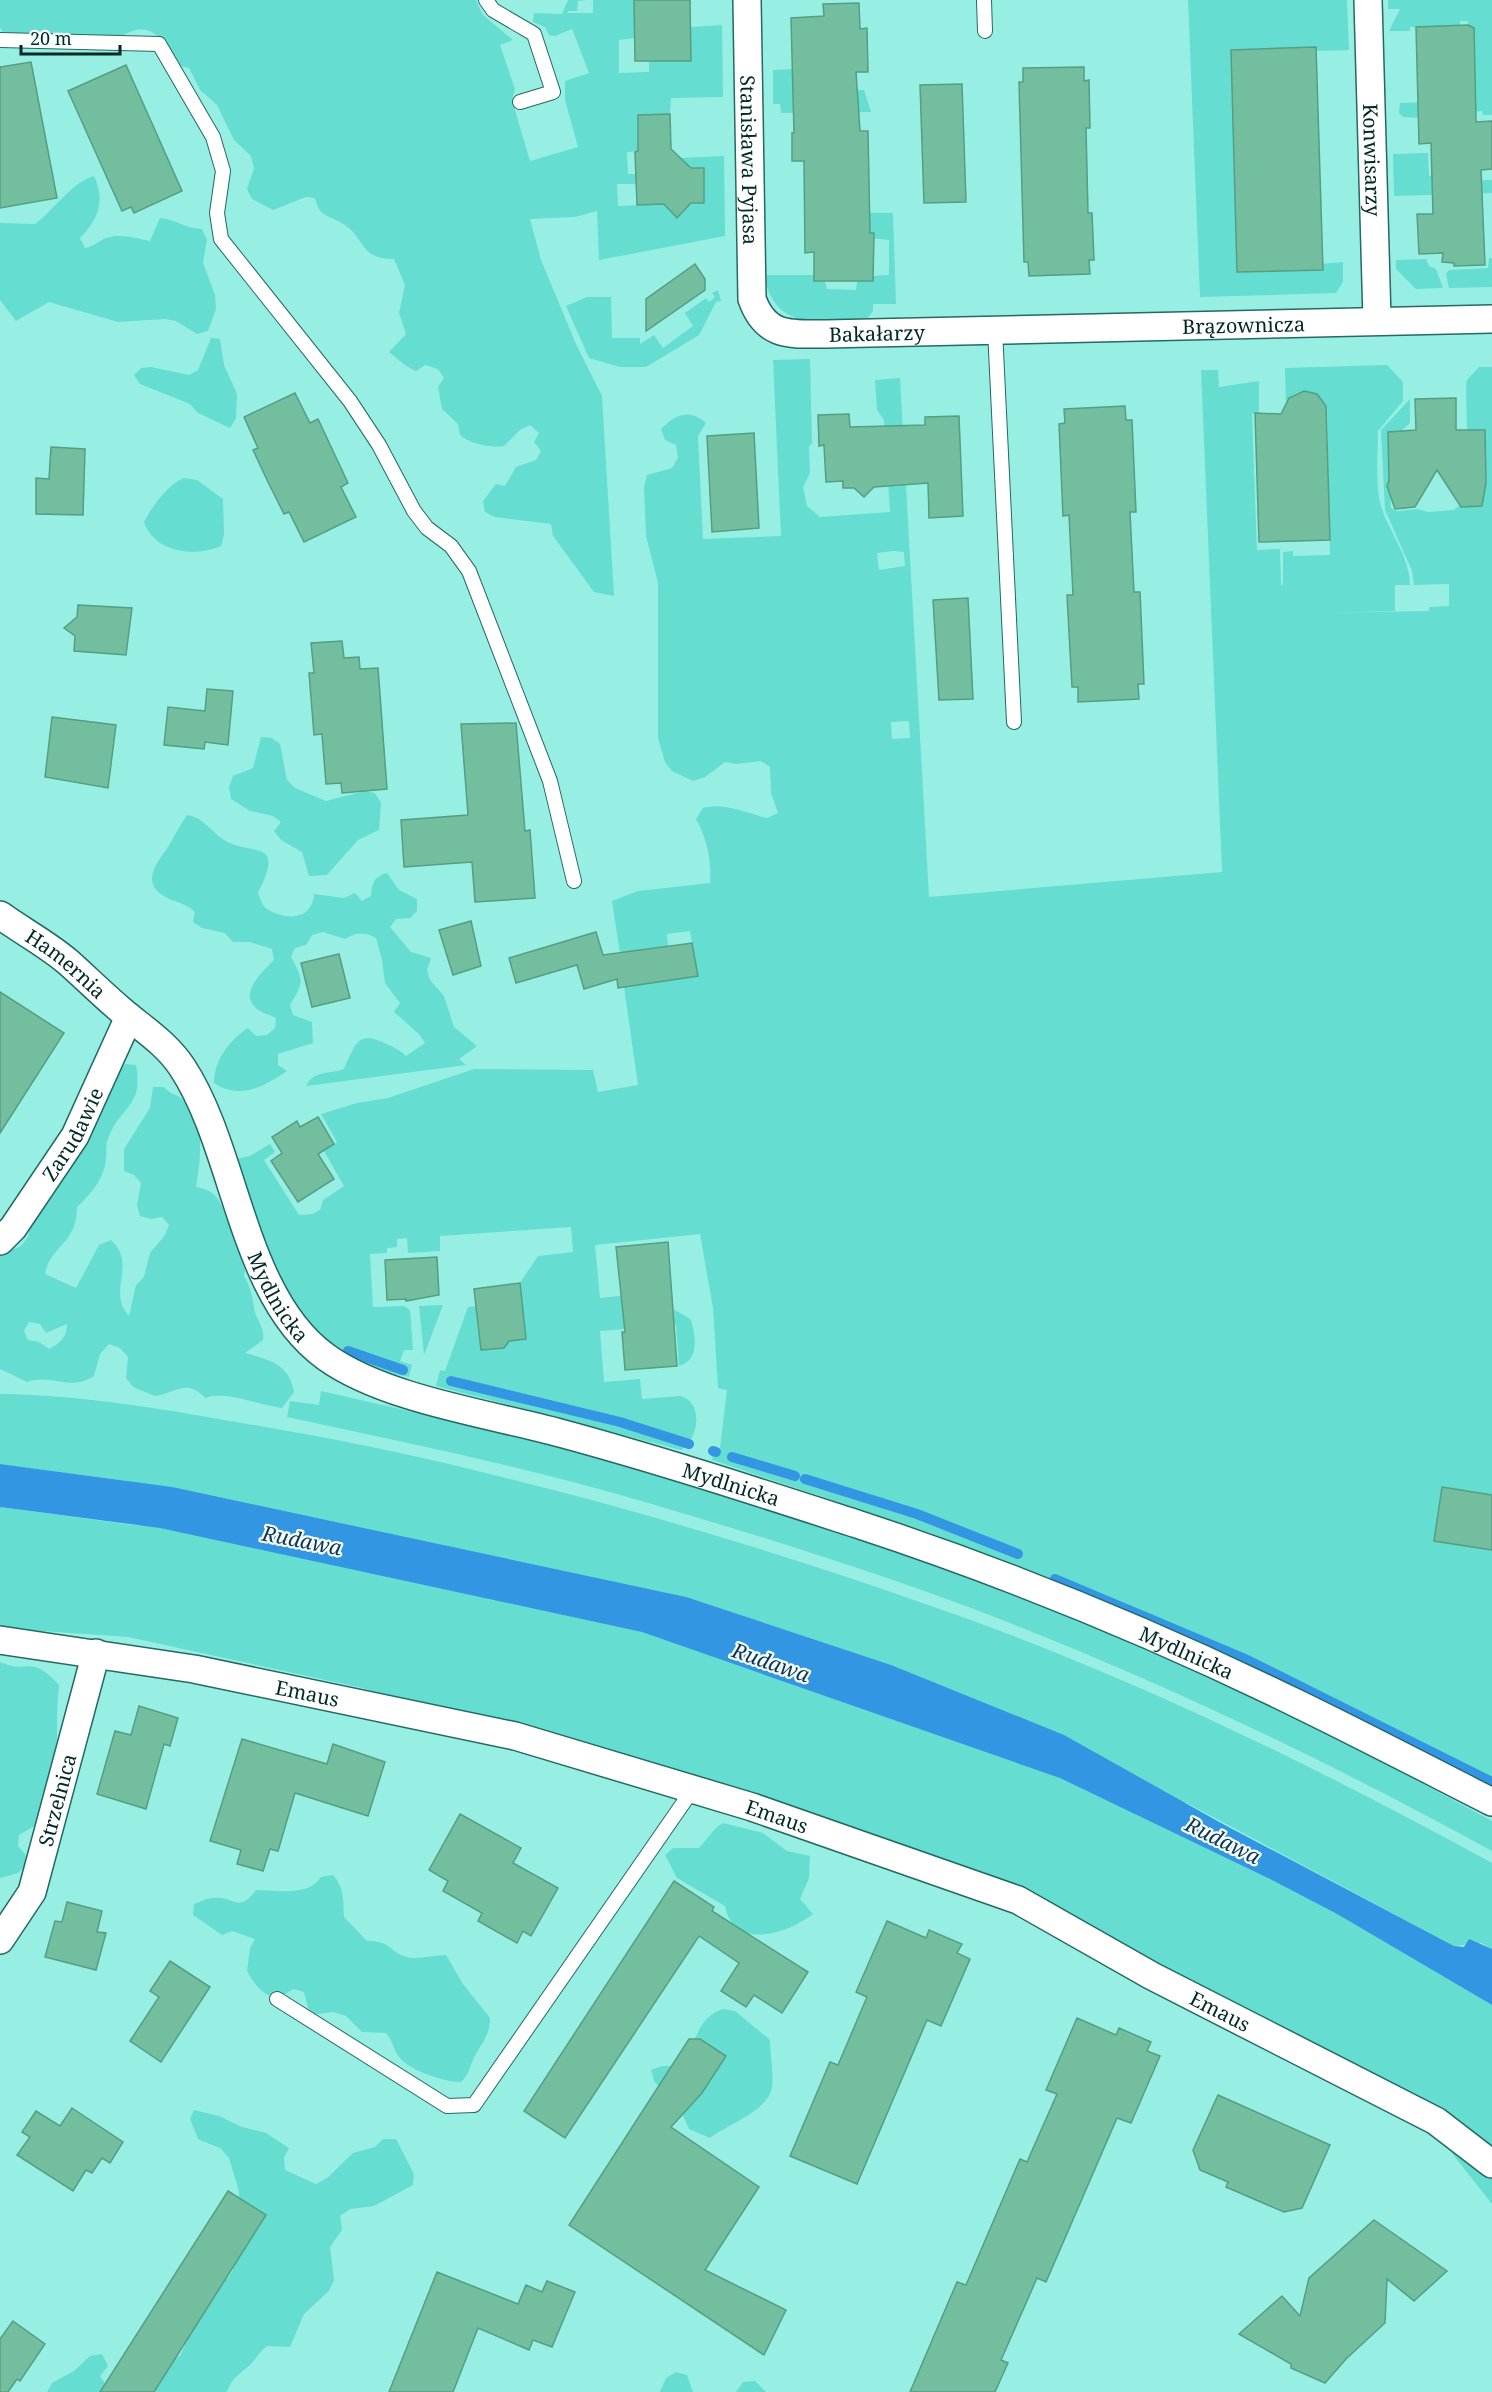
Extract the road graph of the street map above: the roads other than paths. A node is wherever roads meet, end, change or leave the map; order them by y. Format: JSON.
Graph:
{"nodes":[{"id":1,"x":486,"y":0,"type":"edge"},
{"id":2,"x":747,"y":0,"type":"edge"},
{"id":3,"x":984,"y":0,"type":"edge"},
{"id":4,"x":1368,"y":0,"type":"edge"},
{"id":5,"x":985,"y":31,"type":"dead end"},
{"id":6,"x":0,"y":40,"type":"edge"},
{"id":7,"x":520,"y":102,"type":"dead end"},
{"id":8,"x":1492,"y":319,"type":"edge"},
{"id":9,"x":763,"y":320,"type":"joint"},
{"id":10,"x":1377,"y":320,"type":"junction"},
{"id":11,"x":995,"y":330,"type":"junction"},
{"id":12,"x":1014,"y":722,"type":"dead end"},
{"id":13,"x":574,"y":881,"type":"dead end"},
{"id":14,"x":0,"y":915,"type":"edge"},
{"id":15,"x":129,"y":1017,"type":"junction"},
{"id":16,"x":0,"y":1241,"type":"edge"},
{"id":17,"x":0,"y":1640,"type":"edge"},
{"id":18,"x":96,"y":1653,"type":"junction"},
{"id":19,"x":693,"y":1789,"type":"junction"},
{"id":20,"x":1492,"y":1802,"type":"edge"},
{"id":21,"x":0,"y":1940,"type":"edge"},
{"id":22,"x":277,"y":1999,"type":"dead end"},
{"id":23,"x":1492,"y":2164,"type":"edge"}],
"edges":[{"from":1,"to":7,"type":"lane"},
{"from":2,"to":9,"type":"street","name":"Stanisława Pyjasa"},
{"from":3,"to":5,"type":"lane"},
{"from":4,"to":10,"type":"street","name":"Konwisarzy"},
{"from":6,"to":13,"type":"lane"},
{"from":8,"to":10,"type":"street","name":"Brązownicza"},
{"from":9,"to":11,"type":"street","name":"Bakałarzy"},
{"from":10,"to":11,"type":"street","name":"Brązownicza"},
{"from":11,"to":12,"type":"lane"},
{"from":14,"to":15,"type":"street","name":"Hamernia"},
{"from":15,"to":16,"type":"street","name":"Zarudawie"},
{"from":15,"to":20,"type":"street","name":"Mydlnicka"},
{"from":17,"to":18,"type":"street","name":"Emaus"},
{"from":18,"to":19,"type":"street","name":"Emaus"},
{"from":18,"to":21,"type":"street","name":"Strzelnica"},
{"from":19,"to":22,"type":"lane"},
{"from":19,"to":23,"type":"street","name":"Emaus"}]}
